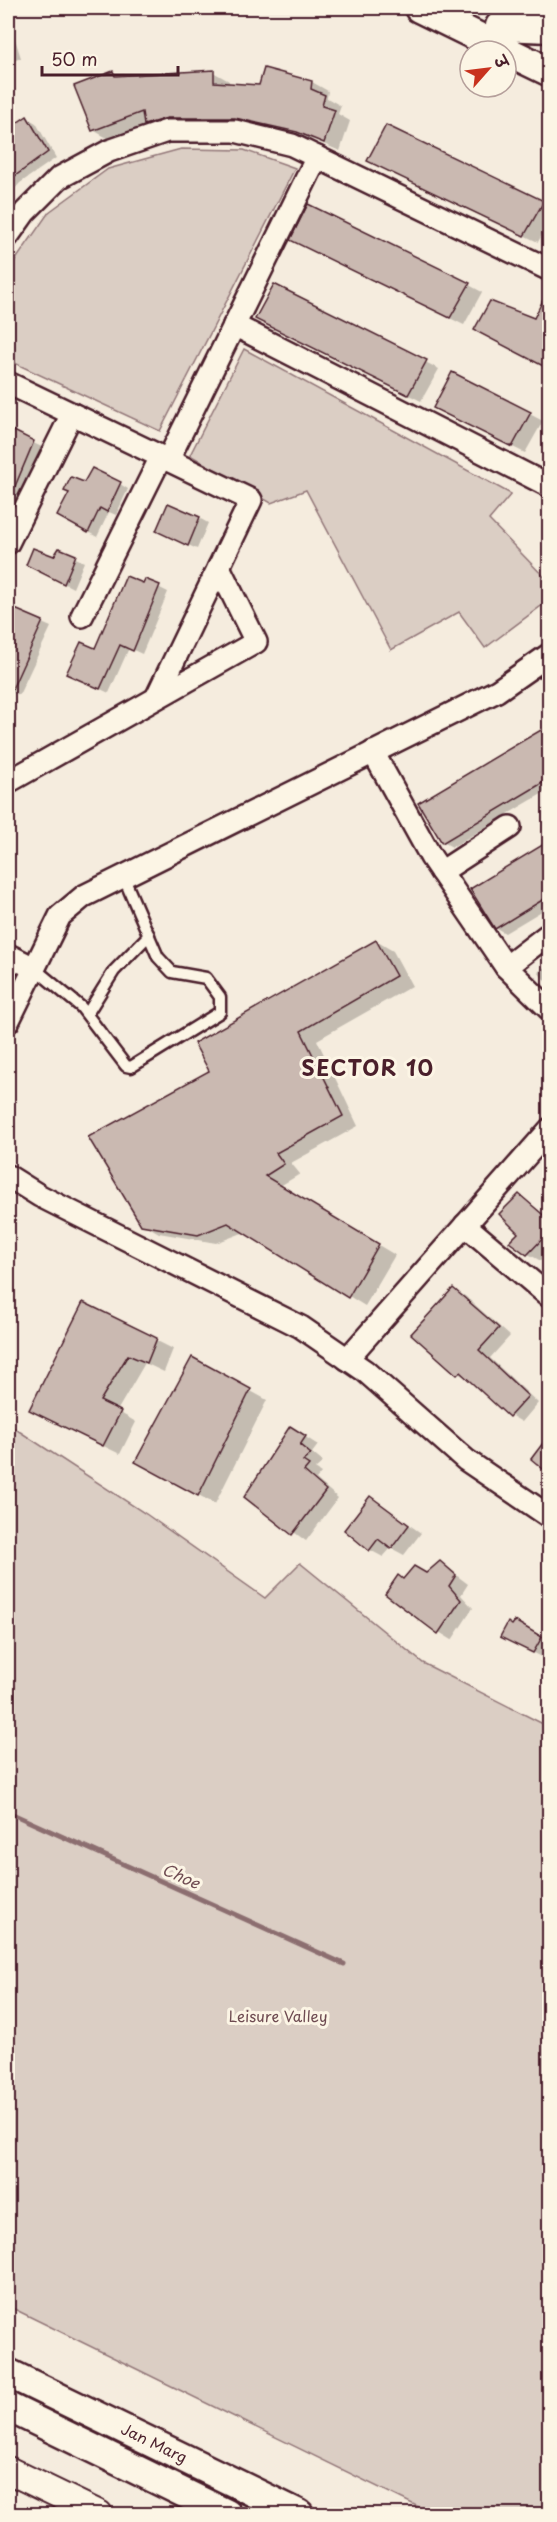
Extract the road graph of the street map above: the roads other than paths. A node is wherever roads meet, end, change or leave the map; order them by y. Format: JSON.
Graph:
{"nodes":[{"id":1,"x":419,"y":8,"type":"edge"},
{"id":2,"x":463,"y":8,"type":"edge"},
{"id":3,"x":500,"y":26,"type":"junction"},
{"id":4,"x":549,"y":28,"type":"edge"},
{"id":5,"x":549,"y":50,"type":"edge"},
{"id":6,"x":549,"y":72,"type":"edge"},
{"id":7,"x":317,"y":157,"type":"junction"},
{"id":8,"x":8,"y":236,"type":"edge"},
{"id":9,"x":549,"y":270,"type":"edge"},
{"id":10,"x":234,"y":325,"type":"junction"},
{"id":11,"x":8,"y":383,"type":"edge"},
{"id":12,"x":72,"y":414,"type":"junction"},
{"id":13,"x":164,"y":458,"type":"junction"},
{"id":14,"x":549,"y":477,"type":"edge"},
{"id":15,"x":15,"y":509,"type":"edge"},
{"id":16,"x":8,"y":543,"type":"edge"},
{"id":17,"x":219,"y":567,"type":"junction"},
{"id":18,"x":82,"y":616,"type":"dead end"},
{"id":19,"x":549,"y":654,"type":"edge"},
{"id":20,"x":156,"y":698,"type":"junction"},
{"id":21,"x":373,"y":752,"type":"junction"},
{"id":22,"x":8,"y":782,"type":"edge"},
{"id":23,"x":510,"y":827,"type":"dead end"},
{"id":24,"x":441,"y":872,"type":"junction"},
{"id":25,"x":123,"y":876,"type":"junction"},
{"id":26,"x":549,"y":933,"type":"edge"},
{"id":27,"x":149,"y":935,"type":"junction"},
{"id":28,"x":8,"y":955,"type":"edge"},
{"id":29,"x":506,"y":967,"type":"junction"},
{"id":30,"x":34,"y":968,"type":"junction"},
{"id":31,"x":549,"y":1010,"type":"edge"},
{"id":32,"x":87,"y":1014,"type":"junction"},
{"id":33,"x":8,"y":1022,"type":"edge"},
{"id":34,"x":549,"y":1132,"type":"edge"},
{"id":35,"x":8,"y":1176,"type":"edge"},
{"id":36,"x":8,"y":1186,"type":"edge"},
{"id":37,"x":40,"y":1196,"type":"junction"},
{"id":38,"x":465,"y":1225,"type":"junction"},
{"id":39,"x":549,"y":1297,"type":"edge"},
{"id":40,"x":347,"y":1359,"type":"junction"},
{"id":41,"x":549,"y":1517,"type":"edge"},
{"id":42,"x":8,"y":2373,"type":"edge"},
{"id":43,"x":8,"y":2407,"type":"edge"},
{"id":44,"x":8,"y":2470,"type":"edge"},
{"id":45,"x":99,"y":2514,"type":"edge"},
{"id":46,"x":227,"y":2514,"type":"edge"},
{"id":47,"x":299,"y":2514,"type":"edge"}],
"edges":[{"from":1,"to":6,"type":"main road"},
{"from":2,"to":3,"type":"main road"},
{"from":3,"to":4,"type":"main road"},
{"from":3,"to":5,"type":"main road"},
{"from":7,"to":8,"type":"street"},
{"from":7,"to":9,"type":"street"},
{"from":7,"to":10,"type":"street"},
{"from":10,"to":13,"type":"street"},
{"from":10,"to":14,"type":"street"},
{"from":11,"to":12,"type":"street"},
{"from":12,"to":13,"type":"street"},
{"from":12,"to":15,"type":"street"},
{"from":13,"to":17,"type":"street"},
{"from":13,"to":18,"type":"street"},
{"from":15,"to":16,"type":"street"},
{"from":17,"to":20,"type":"street"},
{"from":17,"to":20,"type":"street"},
{"from":19,"to":21,"type":"street"},
{"from":20,"to":22,"type":"street"},
{"from":21,"to":24,"type":"street"},
{"from":21,"to":25,"type":"street"},
{"from":23,"to":24,"type":"street"},
{"from":24,"to":29,"type":"street"},
{"from":25,"to":27,"type":"lane"},
{"from":25,"to":30,"type":"street"},
{"from":26,"to":29,"type":"street"},
{"from":27,"to":32,"type":"lane"},
{"from":27,"to":32,"type":"lane"},
{"from":28,"to":30,"type":"street"},
{"from":29,"to":31,"type":"street"},
{"from":30,"to":32,"type":"lane"},
{"from":30,"to":33,"type":"street"},
{"from":34,"to":38,"type":"street"},
{"from":35,"to":37,"type":"street"},
{"from":36,"to":37,"type":"street"},
{"from":37,"to":40,"type":"street"},
{"from":38,"to":39,"type":"street"},
{"from":38,"to":40,"type":"street"},
{"from":40,"to":41,"type":"street"},
{"from":42,"to":47,"type":"main road","name":"Jan Marg"},
{"from":43,"to":46,"type":"main road","name":"Jan Marg"},
{"from":44,"to":45,"type":"street"}]}
